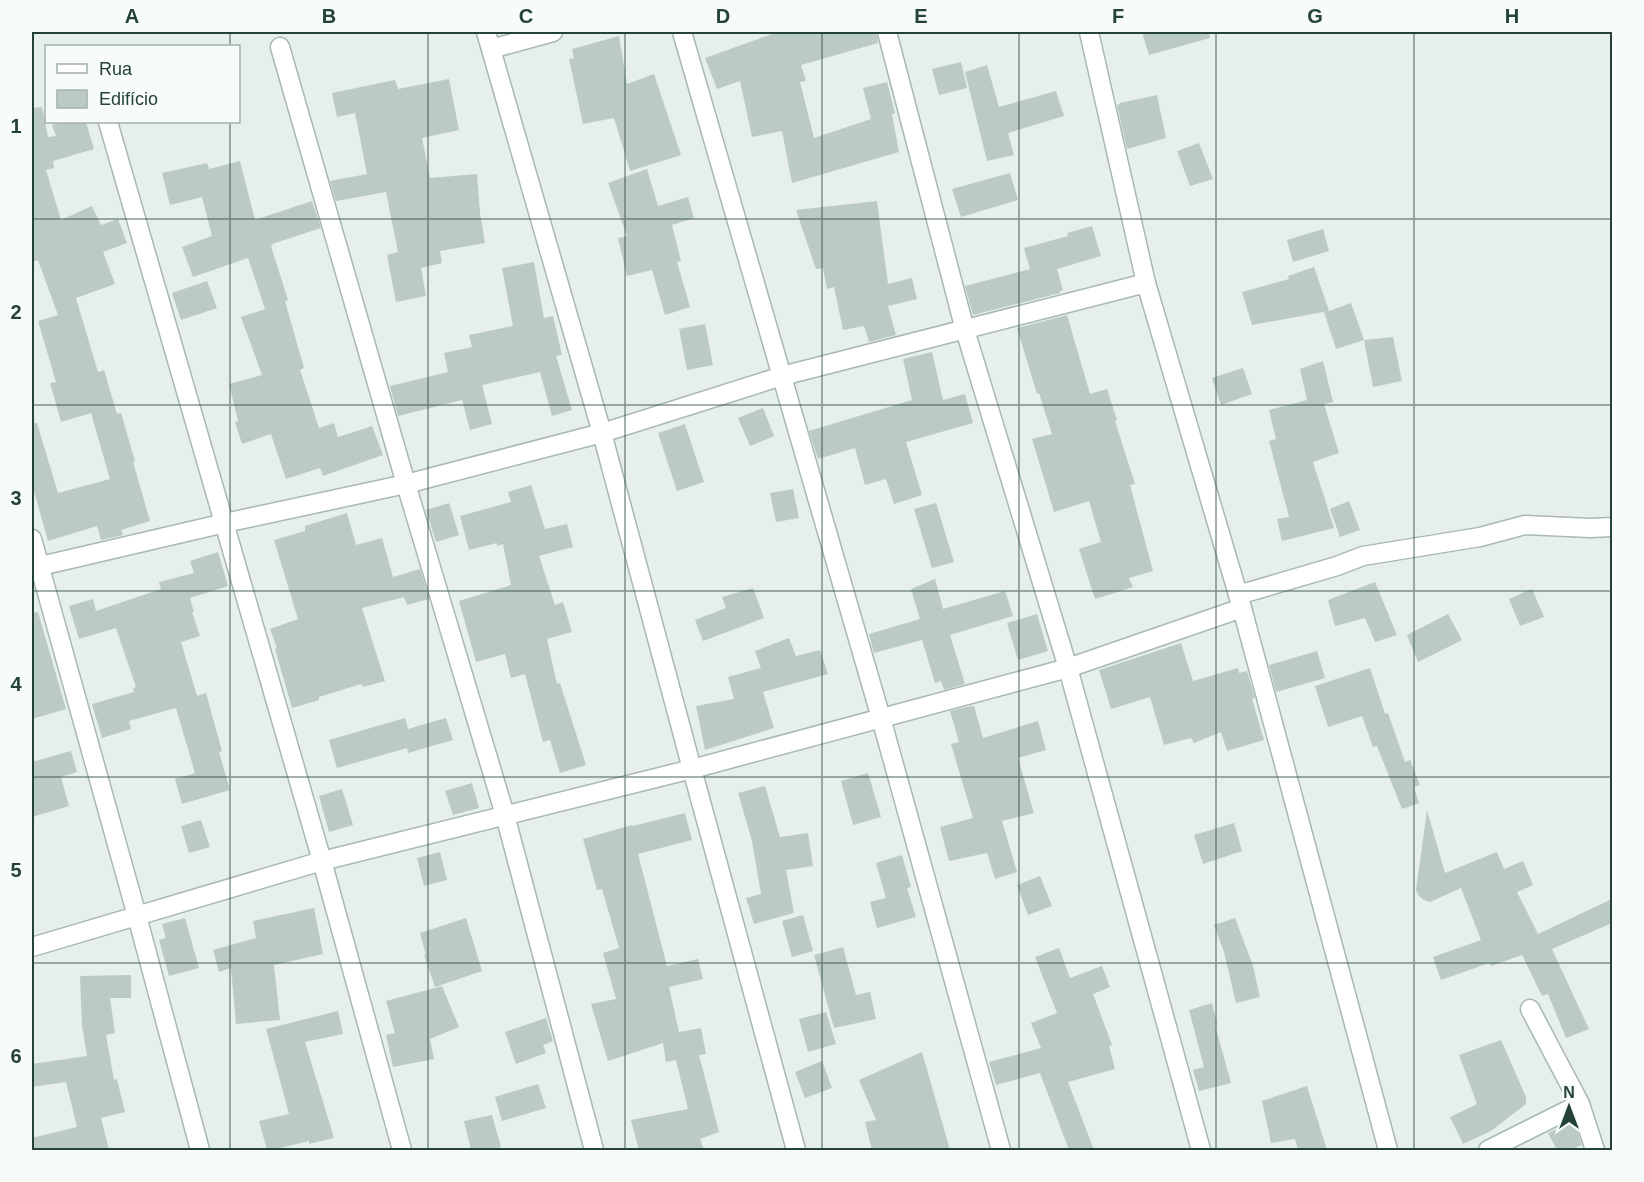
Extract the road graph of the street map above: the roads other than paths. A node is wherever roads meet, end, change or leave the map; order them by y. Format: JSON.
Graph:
{"nodes":[{"id":1,"x":553,"y":32,"type":"edge"},
{"id":2,"x":682,"y":32,"type":"edge"},
{"id":3,"x":886,"y":32,"type":"edge"},
{"id":4,"x":1089,"y":32,"type":"edge"},
{"id":5,"x":488,"y":40,"type":"edge"},
{"id":6,"x":280,"y":47,"type":"dead end"},
{"id":7,"x":108,"y":123,"type":"edge"},
{"id":8,"x":1146,"y":283,"type":"junction"},
{"id":9,"x":965,"y":330,"type":"junction"},
{"id":10,"x":782,"y":376,"type":"junction"},
{"id":11,"x":602,"y":433,"type":"junction"},
{"id":12,"x":406,"y":484,"type":"junction"},
{"id":13,"x":225,"y":523,"type":"junction"},
{"id":14,"x":1612,"y":527,"type":"edge"},
{"id":15,"x":32,"y":539,"type":"edge"},
{"id":16,"x":35,"y":567,"type":"edge"},
{"id":17,"x":1240,"y":602,"type":"junction"},
{"id":18,"x":1068,"y":668,"type":"junction"},
{"id":19,"x":881,"y":718,"type":"junction"},
{"id":20,"x":692,"y":769,"type":"junction"},
{"id":21,"x":505,"y":815,"type":"junction"},
{"id":22,"x":322,"y":861,"type":"junction"},
{"id":23,"x":137,"y":916,"type":"junction"},
{"id":24,"x":32,"y":947,"type":"edge"},
{"id":25,"x":1530,"y":1009,"type":"dead end"},
{"id":26,"x":1580,"y":1104,"type":"junction"},
{"id":27,"x":200,"y":1150,"type":"edge"},
{"id":28,"x":402,"y":1150,"type":"edge"},
{"id":29,"x":594,"y":1150,"type":"edge"},
{"id":30,"x":796,"y":1150,"type":"edge"},
{"id":31,"x":1001,"y":1150,"type":"edge"},
{"id":32,"x":1201,"y":1150,"type":"edge"},
{"id":33,"x":1388,"y":1150,"type":"edge"},
{"id":34,"x":1488,"y":1150,"type":"edge"},
{"id":35,"x":1595,"y":1150,"type":"edge"}],
"edges":[{"from":1,"to":5,"type":"street"},
{"from":2,"to":10,"type":"street"},
{"from":3,"to":9,"type":"street"},
{"from":4,"to":8,"type":"street"},
{"from":5,"to":11,"type":"street"},
{"from":6,"to":12,"type":"street"},
{"from":7,"to":13,"type":"street"},
{"from":8,"to":9,"type":"street"},
{"from":8,"to":17,"type":"street"},
{"from":9,"to":10,"type":"street"},
{"from":9,"to":18,"type":"street"},
{"from":10,"to":11,"type":"street"},
{"from":10,"to":19,"type":"street"},
{"from":11,"to":12,"type":"street"},
{"from":11,"to":20,"type":"street"},
{"from":12,"to":13,"type":"street"},
{"from":12,"to":21,"type":"street"},
{"from":13,"to":16,"type":"street"},
{"from":13,"to":22,"type":"street"},
{"from":14,"to":17,"type":"street"},
{"from":15,"to":16,"type":"street"},
{"from":16,"to":23,"type":"street"},
{"from":17,"to":18,"type":"street"},
{"from":17,"to":33,"type":"street"},
{"from":18,"to":19,"type":"street"},
{"from":18,"to":32,"type":"street"},
{"from":19,"to":20,"type":"street"},
{"from":19,"to":31,"type":"street"},
{"from":20,"to":21,"type":"street"},
{"from":20,"to":30,"type":"street"},
{"from":21,"to":22,"type":"street"},
{"from":21,"to":29,"type":"street"},
{"from":22,"to":23,"type":"street"},
{"from":22,"to":28,"type":"street"},
{"from":23,"to":24,"type":"street"},
{"from":23,"to":27,"type":"street"},
{"from":25,"to":26,"type":"street"},
{"from":26,"to":34,"type":"street"},
{"from":26,"to":35,"type":"street"}]}
